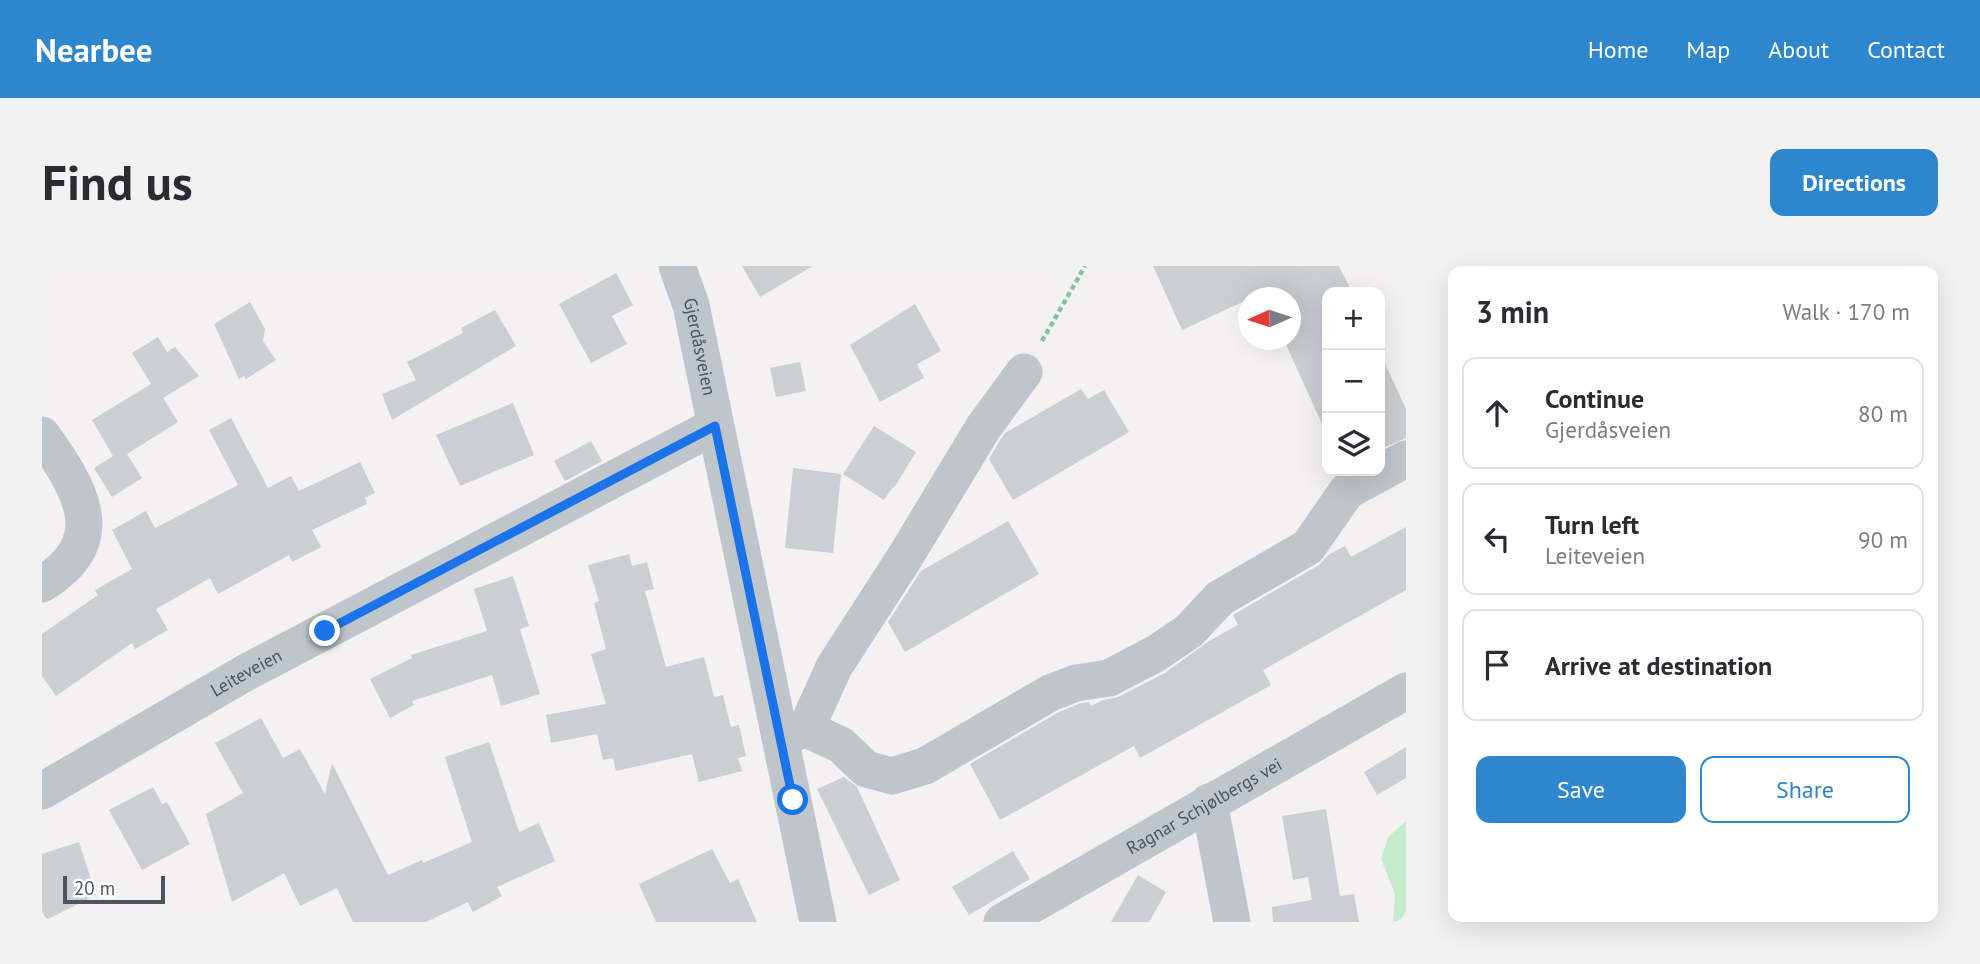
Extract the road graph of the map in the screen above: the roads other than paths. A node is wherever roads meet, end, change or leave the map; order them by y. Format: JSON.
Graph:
{"nodes":[{"id":1,"x":677,"y":266,"type":"edge"},
{"id":2,"x":1024,"y":372,"type":"road end"},
{"id":3,"x":715,"y":426,"type":"junction"},
{"id":4,"x":42,"y":435,"type":"edge"},
{"id":5,"x":1406,"y":459,"type":"edge"},
{"id":6,"x":42,"y":583,"type":"edge"},
{"id":7,"x":1406,"y":691,"type":"edge"},
{"id":8,"x":793,"y":733,"type":"junction"},
{"id":9,"x":42,"y":791,"type":"edge"},
{"id":10,"x":1209,"y":802,"type":"junction"},
{"id":11,"x":818,"y":922,"type":"edge"},
{"id":12,"x":1002,"y":922,"type":"edge"},
{"id":13,"x":1232,"y":922,"type":"edge"}],
"edges":[{"from":1,"to":3,"type":"street","name":"Gjerdåsveien"},
{"from":2,"to":8,"type":"street"},
{"from":3,"to":8,"type":"street","name":"Gjerdåsveien"},
{"from":3,"to":9,"type":"street","name":"Leiteveien"},
{"from":4,"to":6,"type":"street"},
{"from":5,"to":8,"type":"street"},
{"from":7,"to":10,"type":"street","name":"Ragnar Schjølbergs vei"},
{"from":8,"to":11,"type":"street","name":"Gjerdåsveien"},
{"from":10,"to":12,"type":"street","name":"Ragnar Schjølbergs vei"},
{"from":10,"to":13,"type":"street"}]}
